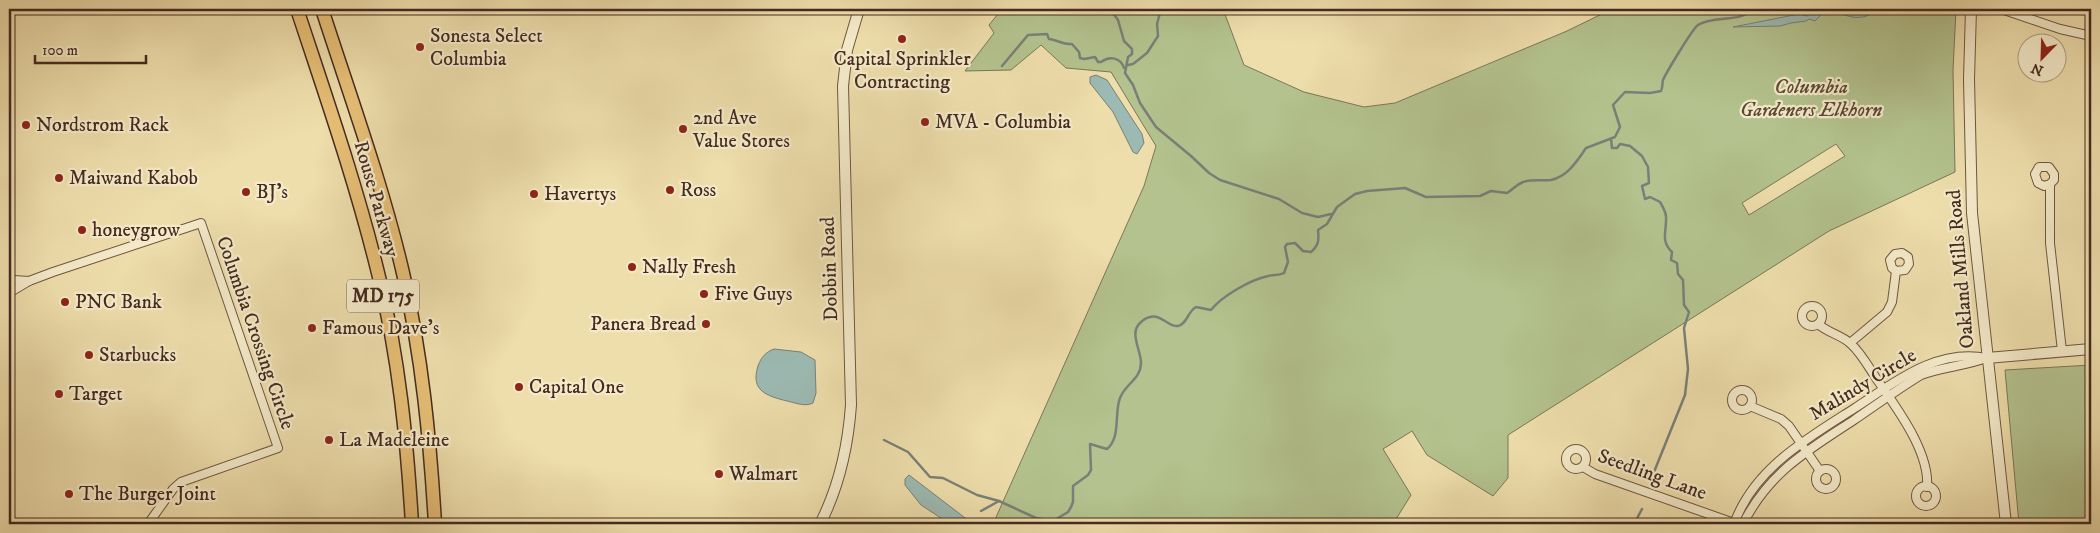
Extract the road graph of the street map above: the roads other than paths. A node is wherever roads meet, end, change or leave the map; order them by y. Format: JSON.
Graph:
{"nodes":[{"id":1,"x":292,"y":9,"type":"edge"},
{"id":2,"x":297,"y":9,"type":"edge"},
{"id":3,"x":322,"y":9,"type":"edge"},
{"id":4,"x":330,"y":9,"type":"edge"},
{"id":5,"x":859,"y":9,"type":"edge"},
{"id":6,"x":1972,"y":9,"type":"edge"},
{"id":7,"x":2001,"y":9,"type":"edge"},
{"id":8,"x":2091,"y":36,"type":"edge"},
{"id":9,"x":318,"y":76,"type":"junction"},
{"id":10,"x":346,"y":84,"type":"junction"},
{"id":11,"x":2050,"y":184,"type":"dead end"},
{"id":12,"x":1896,"y":271,"type":"dead end"},
{"id":13,"x":29,"y":281,"type":"junction"},
{"id":14,"x":9,"y":282,"type":"edge"},
{"id":15,"x":9,"y":293,"type":"edge"},
{"id":16,"x":1818,"y":324,"type":"dead end"},
{"id":17,"x":1850,"y":343,"type":"junction"},
{"id":18,"x":2091,"y":349,"type":"edge"},
{"id":19,"x":2062,"y":351,"type":"junction"},
{"id":20,"x":1986,"y":358,"type":"junction"},
{"id":21,"x":1886,"y":393,"type":"junction"},
{"id":22,"x":1750,"y":406,"type":"dead end"},
{"id":23,"x":428,"y":423,"type":"junction"},
{"id":24,"x":1804,"y":447,"type":"junction"},
{"id":25,"x":1583,"y":466,"type":"dead end"},
{"id":26,"x":1820,"y":471,"type":"dead end"},
{"id":27,"x":1927,"y":486,"type":"dead end"},
{"id":28,"x":148,"y":524,"type":"edge"},
{"id":29,"x":412,"y":524,"type":"edge"},
{"id":30,"x":436,"y":524,"type":"edge"},
{"id":31,"x":440,"y":524,"type":"edge"},
{"id":32,"x":820,"y":524,"type":"edge"},
{"id":33,"x":1735,"y":524,"type":"edge"},
{"id":34,"x":1743,"y":524,"type":"edge"},
{"id":35,"x":2006,"y":524,"type":"edge"}],
"edges":[{"from":1,"to":9,"type":"main road"},
{"from":2,"to":9,"type":"main road","name":"Rouse Parkway","number":"MD 175"},
{"from":3,"to":10,"type":"main road","name":"Rouse Parkway","number":"MD 175"},
{"from":4,"to":10,"type":"main road"},
{"from":5,"to":32,"type":"street","name":"Dobbin Road"},
{"from":6,"to":20,"type":"street","name":"Oakland Mills Road"},
{"from":7,"to":8,"type":"street"},
{"from":9,"to":29,"type":"main road","name":"Rouse Parkway","number":"MD 175"},
{"from":10,"to":23,"type":"main road","name":"Rouse Parkway","number":"MD 175"},
{"from":11,"to":19,"type":"street"},
{"from":12,"to":17,"type":"street"},
{"from":13,"to":14,"type":"street","name":"Columbia Crossing Circle"},
{"from":13,"to":15,"type":"street","name":"Columbia Crossing Circle"},
{"from":13,"to":28,"type":"street","name":"Columbia Crossing Circle"},
{"from":16,"to":17,"type":"street"},
{"from":17,"to":21,"type":"street"},
{"from":18,"to":19,"type":"street"},
{"from":19,"to":20,"type":"street"},
{"from":20,"to":21,"type":"street","name":"Malindy Circle"},
{"from":20,"to":35,"type":"street","name":"Oakland Mills Road"},
{"from":21,"to":24,"type":"street","name":"Malindy Circle"},
{"from":21,"to":27,"type":"street"},
{"from":22,"to":24,"type":"street"},
{"from":23,"to":30,"type":"main road","name":"Rouse Parkway","number":"MD 175"},
{"from":23,"to":31,"type":"main road"},
{"from":24,"to":26,"type":"street"},
{"from":24,"to":33,"type":"street","name":"Malindy Circle"},
{"from":24,"to":34,"type":"street","name":"Malindy Circle"},
{"from":25,"to":33,"type":"street","name":"Seedling Lane"}]}
